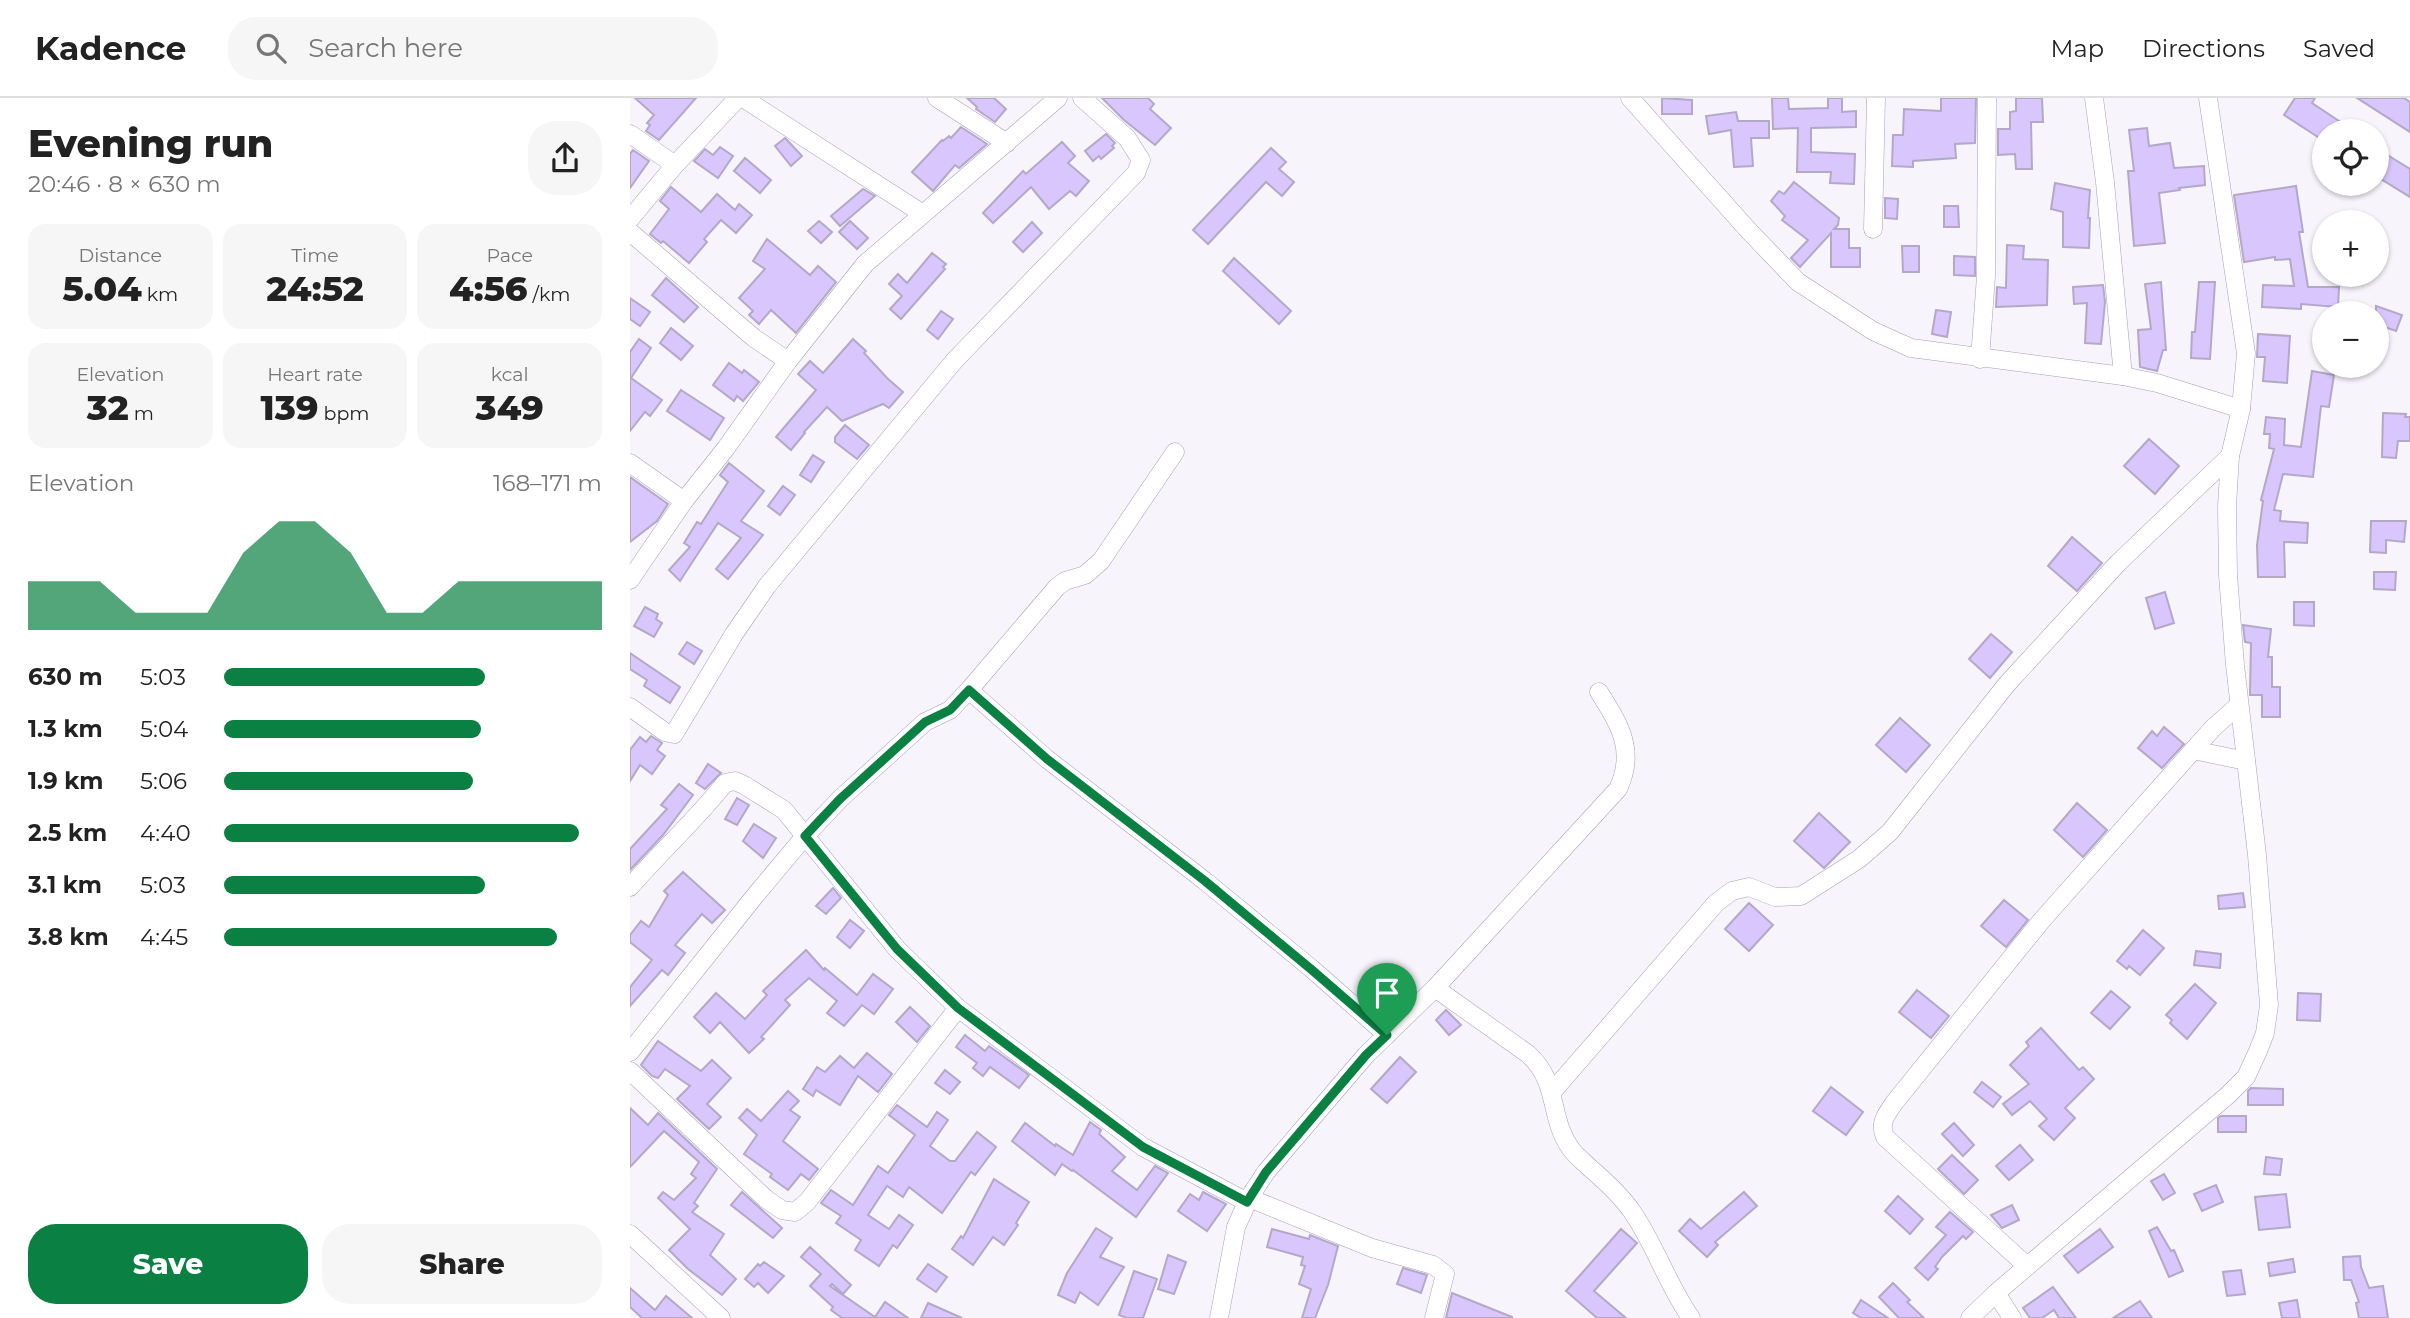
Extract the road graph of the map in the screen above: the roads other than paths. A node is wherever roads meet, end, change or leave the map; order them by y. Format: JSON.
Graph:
{"nodes":[{"id":1,"x":738,"y":98,"type":"edge"},
{"id":2,"x":743,"y":98,"type":"edge"},
{"id":3,"x":937,"y":98,"type":"edge"},
{"id":4,"x":1058,"y":98,"type":"edge"},
{"id":5,"x":1082,"y":98,"type":"edge"},
{"id":6,"x":1630,"y":98,"type":"edge"},
{"id":7,"x":1876,"y":98,"type":"edge"},
{"id":8,"x":1987,"y":98,"type":"edge"},
{"id":9,"x":2094,"y":98,"type":"edge"},
{"id":10,"x":2208,"y":98,"type":"edge"},
{"id":11,"x":630,"y":134,"type":"edge"},
{"id":12,"x":1007,"y":143,"type":"junction"},
{"id":13,"x":675,"y":165,"type":"junction"},
{"id":14,"x":923,"y":214,"type":"junction"},
{"id":15,"x":630,"y":219,"type":"edge"},
{"id":16,"x":1873,"y":229,"type":"dead end"},
{"id":17,"x":630,"y":232,"type":"edge"},
{"id":18,"x":1980,"y":359,"type":"junction"},
{"id":19,"x":788,"y":361,"type":"junction"},
{"id":20,"x":2123,"y":376,"type":"junction"},
{"id":21,"x":2241,"y":409,"type":"junction"},
{"id":22,"x":1175,"y":452,"type":"dead end"},
{"id":23,"x":2230,"y":456,"type":"junction"},
{"id":24,"x":630,"y":463,"type":"edge"},
{"id":25,"x":684,"y":501,"type":"junction"},
{"id":26,"x":630,"y":580,"type":"edge"},
{"id":27,"x":969,"y":690,"type":"junction"},
{"id":28,"x":1599,"y":692,"type":"dead end"},
{"id":29,"x":2239,"y":705,"type":"junction"},
{"id":30,"x":630,"y":707,"type":"edge"},
{"id":31,"x":2193,"y":750,"type":"junction"},
{"id":32,"x":2246,"y":761,"type":"junction"},
{"id":33,"x":805,"y":836,"type":"junction"},
{"id":34,"x":630,"y":887,"type":"edge"},
{"id":35,"x":1435,"y":988,"type":"junction"},
{"id":36,"x":958,"y":1008,"type":"junction"},
{"id":37,"x":1387,"y":1035,"type":"junction"},
{"id":38,"x":630,"y":1052,"type":"edge"},
{"id":39,"x":630,"y":1071,"type":"edge"},
{"id":40,"x":1552,"y":1092,"type":"junction"},
{"id":41,"x":1248,"y":1200,"type":"junction"},
{"id":42,"x":633,"y":1242,"type":"edge"},
{"id":43,"x":2027,"y":1266,"type":"junction"},
{"id":44,"x":1996,"y":1293,"type":"junction"},
{"id":45,"x":722,"y":1318,"type":"edge"},
{"id":46,"x":1219,"y":1318,"type":"edge"},
{"id":47,"x":1434,"y":1318,"type":"edge"},
{"id":48,"x":1691,"y":1318,"type":"edge"},
{"id":49,"x":1970,"y":1318,"type":"edge"},
{"id":50,"x":2012,"y":1318,"type":"edge"}],
"edges":[{"from":1,"to":13,"type":"street"},
{"from":2,"to":14,"type":"street"},
{"from":3,"to":12,"type":"street"},
{"from":4,"to":12,"type":"street"},
{"from":5,"to":30,"type":"street"},
{"from":6,"to":18,"type":"street"},
{"from":7,"to":16,"type":"street"},
{"from":8,"to":18,"type":"street"},
{"from":9,"to":20,"type":"street"},
{"from":10,"to":21,"type":"street"},
{"from":11,"to":13,"type":"street"},
{"from":12,"to":14,"type":"street"},
{"from":13,"to":15,"type":"street"},
{"from":14,"to":19,"type":"street"},
{"from":17,"to":19,"type":"street"},
{"from":18,"to":20,"type":"street"},
{"from":19,"to":25,"type":"street"},
{"from":20,"to":21,"type":"street"},
{"from":21,"to":23,"type":"street"},
{"from":22,"to":27,"type":"street"},
{"from":23,"to":29,"type":"street"},
{"from":23,"to":40,"type":"street"},
{"from":24,"to":25,"type":"street"},
{"from":25,"to":26,"type":"street"},
{"from":27,"to":33,"type":"street"},
{"from":27,"to":37,"type":"street"},
{"from":28,"to":35,"type":"street"},
{"from":29,"to":31,"type":"street"},
{"from":29,"to":32,"type":"street"},
{"from":31,"to":32,"type":"street"},
{"from":31,"to":43,"type":"street"},
{"from":32,"to":43,"type":"street"},
{"from":33,"to":34,"type":"street"},
{"from":33,"to":36,"type":"street"},
{"from":33,"to":38,"type":"street"},
{"from":35,"to":37,"type":"street"},
{"from":35,"to":40,"type":"street"},
{"from":36,"to":39,"type":"street"},
{"from":36,"to":41,"type":"street"},
{"from":37,"to":41,"type":"street"},
{"from":40,"to":48,"type":"street"},
{"from":41,"to":46,"type":"street"},
{"from":41,"to":47,"type":"street"},
{"from":42,"to":45,"type":"street"},
{"from":43,"to":44,"type":"street"},
{"from":44,"to":49,"type":"street"},
{"from":44,"to":50,"type":"street"}]}
